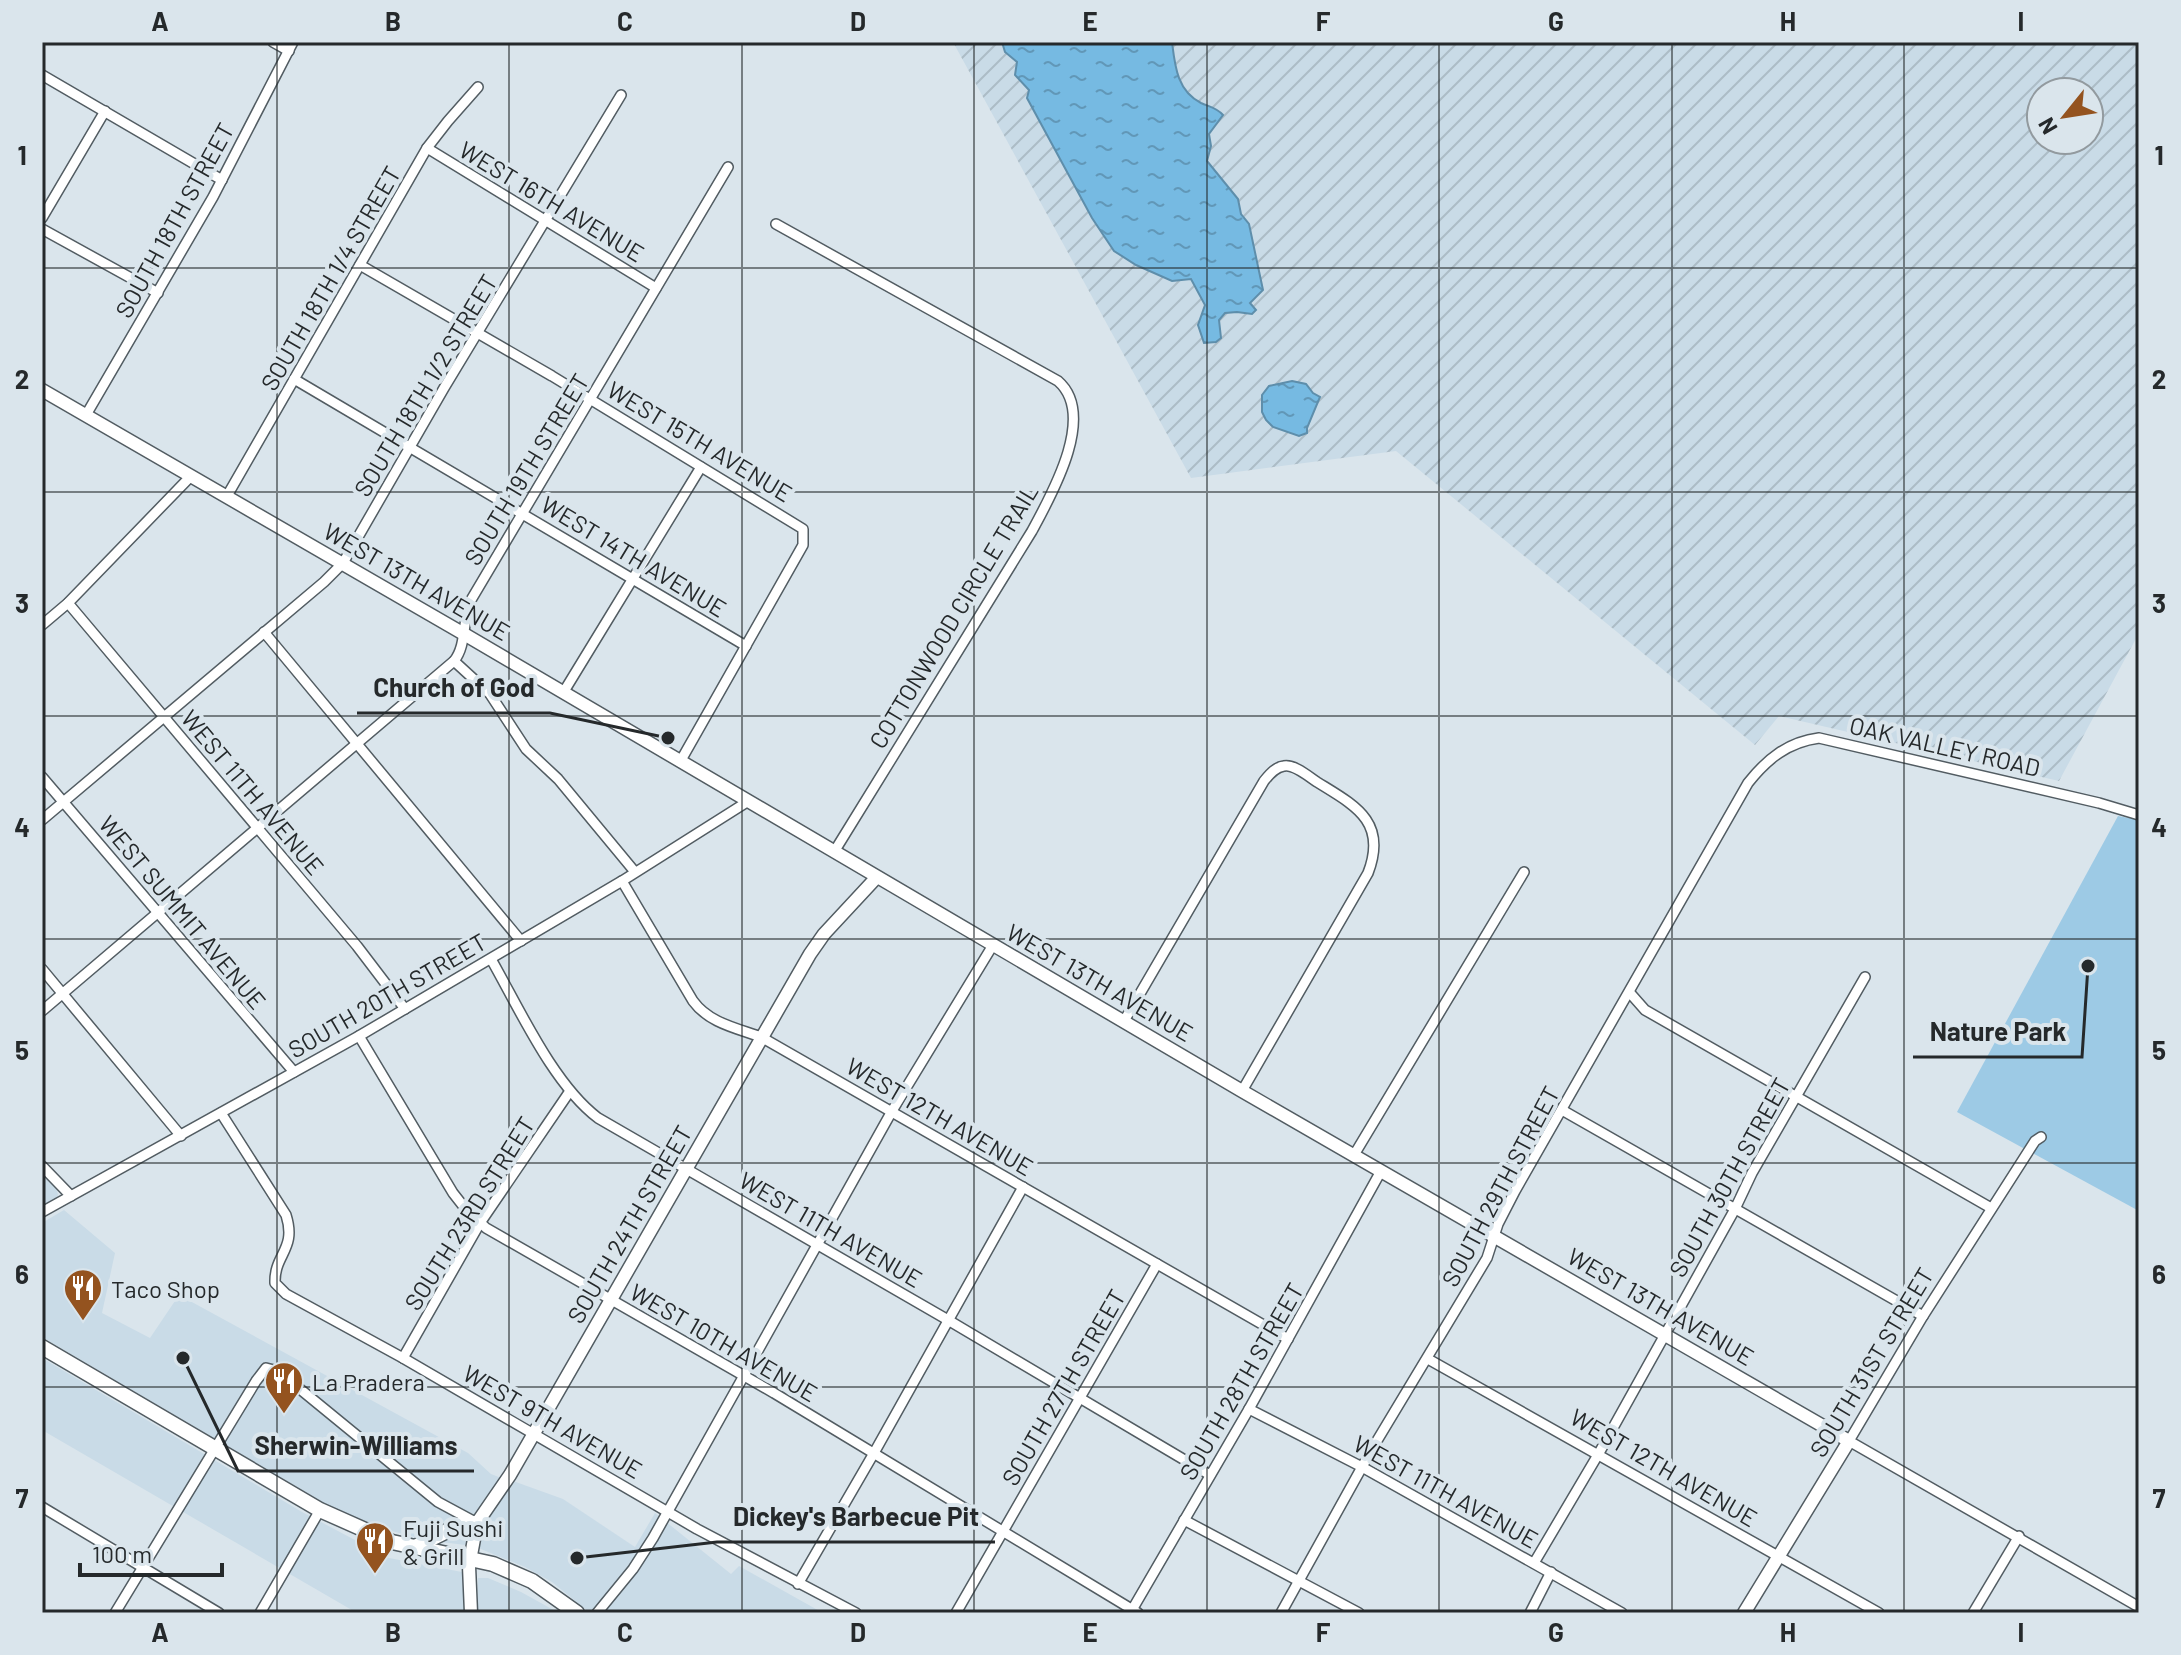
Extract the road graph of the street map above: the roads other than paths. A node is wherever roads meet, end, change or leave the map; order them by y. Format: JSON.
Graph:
{"nodes":[{"id":1,"x":273,"y":42,"type":"edge"},
{"id":2,"x":291,"y":46,"type":"edge"},
{"id":3,"x":42,"y":75,"type":"edge"},
{"id":4,"x":478,"y":87,"type":"dead end"},
{"id":5,"x":621,"y":95,"type":"dead end"},
{"id":6,"x":105,"y":111,"type":"junction"},
{"id":7,"x":427,"y":148,"type":"junction"},
{"id":8,"x":728,"y":167,"type":"dead end"},
{"id":9,"x":222,"y":180,"type":"junction"},
{"id":10,"x":42,"y":218,"type":"edge"},
{"id":11,"x":546,"y":221,"type":"junction"},
{"id":12,"x":776,"y":224,"type":"dead end"},
{"id":13,"x":42,"y":229,"type":"edge"},
{"id":14,"x":360,"y":265,"type":"junction"},
{"id":15,"x":656,"y":288,"type":"junction"},
{"id":16,"x":158,"y":293,"type":"junction"},
{"id":17,"x":478,"y":333,"type":"junction"},
{"id":18,"x":294,"y":379,"type":"junction"},
{"id":19,"x":42,"y":390,"type":"edge"},
{"id":20,"x":591,"y":399,"type":"junction"},
{"id":21,"x":86,"y":415,"type":"junction"},
{"id":22,"x":411,"y":447,"type":"junction"},
{"id":23,"x":701,"y":467,"type":"junction"},
{"id":24,"x":191,"y":476,"type":"junction"},
{"id":25,"x":227,"y":496,"type":"junction"},
{"id":26,"x":524,"y":513,"type":"junction"},
{"id":27,"x":343,"y":563,"type":"junction"},
{"id":28,"x":634,"y":579,"type":"junction"},
{"id":29,"x":68,"y":603,"type":"junction"},
{"id":30,"x":43,"y":623,"type":"edge"},
{"id":31,"x":264,"y":632,"type":"junction"},
{"id":32,"x":464,"y":634,"type":"junction"},
{"id":33,"x":746,"y":646,"type":"junction"},
{"id":34,"x":454,"y":661,"type":"junction"},
{"id":35,"x":563,"y":693,"type":"junction"},
{"id":36,"x":163,"y":718,"type":"junction"},
{"id":37,"x":357,"y":744,"type":"junction"},
{"id":38,"x":680,"y":762,"type":"junction"},
{"id":39,"x":42,"y":777,"type":"edge"},
{"id":40,"x":1752,"y":778,"type":"joint"},
{"id":41,"x":63,"y":802,"type":"junction"},
{"id":42,"x":747,"y":802,"type":"junction"},
{"id":43,"x":2139,"y":815,"type":"edge"},
{"id":44,"x":42,"y":820,"type":"edge"},
{"id":45,"x":258,"y":829,"type":"junction"},
{"id":46,"x":834,"y":852,"type":"junction"},
{"id":47,"x":635,"y":872,"type":"junction"},
{"id":48,"x":1524,"y":872,"type":"dead end"},
{"id":49,"x":876,"y":878,"type":"junction"},
{"id":50,"x":622,"y":881,"type":"junction"},
{"id":51,"x":159,"y":913,"type":"junction"},
{"id":52,"x":521,"y":941,"type":"junction"},
{"id":53,"x":993,"y":945,"type":"junction"},
{"id":54,"x":491,"y":959,"type":"junction"},
{"id":55,"x":42,"y":969,"type":"edge"},
{"id":56,"x":1865,"y":977,"type":"dead end"},
{"id":57,"x":63,"y":993,"type":"junction"},
{"id":58,"x":1630,"y":993,"type":"junction"},
{"id":59,"x":405,"y":1009,"type":"junction"},
{"id":60,"x":42,"y":1011,"type":"edge"},
{"id":61,"x":1124,"y":1021,"type":"junction"},
{"id":62,"x":359,"y":1036,"type":"junction"},
{"id":63,"x":761,"y":1037,"type":"junction"},
{"id":64,"x":294,"y":1072,"type":"junction"},
{"id":65,"x":570,"y":1091,"type":"junction"},
{"id":66,"x":1242,"y":1091,"type":"junction"},
{"id":67,"x":1796,"y":1096,"type":"junction"},
{"id":68,"x":1562,"y":1110,"type":"junction"},
{"id":69,"x":892,"y":1111,"type":"junction"},
{"id":70,"x":221,"y":1113,"type":"junction"},
{"id":71,"x":181,"y":1136,"type":"junction"},
{"id":72,"x":2041,"y":1137,"type":"dead end"},
{"id":73,"x":1354,"y":1155,"type":"junction"},
{"id":74,"x":42,"y":1166,"type":"edge"},
{"id":75,"x":687,"y":1170,"type":"junction"},
{"id":76,"x":1381,"y":1171,"type":"junction"},
{"id":77,"x":1023,"y":1187,"type":"junction"},
{"id":78,"x":71,"y":1196,"type":"junction"},
{"id":79,"x":1991,"y":1208,"type":"junction"},
{"id":80,"x":1735,"y":1209,"type":"junction"},
{"id":81,"x":42,"y":1212,"type":"edge"},
{"id":82,"x":480,"y":1223,"type":"junction"},
{"id":83,"x":1494,"y":1236,"type":"junction"},
{"id":84,"x":818,"y":1244,"type":"junction"},
{"id":85,"x":1157,"y":1264,"type":"junction"},
{"id":86,"x":610,"y":1300,"type":"junction"},
{"id":87,"x":1923,"y":1316,"type":"junction"},
{"id":88,"x":948,"y":1320,"type":"junction"},
{"id":89,"x":1666,"y":1334,"type":"junction"},
{"id":90,"x":1288,"y":1339,"type":"junction"},
{"id":91,"x":42,"y":1347,"type":"edge"},
{"id":92,"x":403,"y":1358,"type":"junction"},
{"id":93,"x":1428,"y":1359,"type":"junction"},
{"id":94,"x":745,"y":1376,"type":"junction"},
{"id":95,"x":1081,"y":1398,"type":"junction"},
{"id":96,"x":1249,"y":1409,"type":"junction"},
{"id":97,"x":534,"y":1433,"type":"junction"},
{"id":98,"x":1849,"y":1441,"type":"junction"},
{"id":99,"x":216,"y":1450,"type":"junction"},
{"id":100,"x":874,"y":1453,"type":"junction"},
{"id":101,"x":1599,"y":1453,"type":"junction"},
{"id":102,"x":1362,"y":1467,"type":"junction"},
{"id":103,"x":1210,"y":1475,"type":"junction"},
{"id":104,"x":42,"y":1507,"type":"edge"},
{"id":105,"x":320,"y":1510,"type":"junction"},
{"id":106,"x":668,"y":1511,"type":"junction"},
{"id":107,"x":1184,"y":1520,"type":"junction"},
{"id":108,"x":477,"y":1523,"type":"junction"},
{"id":109,"x":1004,"y":1532,"type":"junction"},
{"id":110,"x":2019,"y":1536,"type":"junction"},
{"id":111,"x":415,"y":1547,"type":"junction"},
{"id":112,"x":1780,"y":1556,"type":"junction"},
{"id":113,"x":470,"y":1558,"type":"junction"},
{"id":114,"x":1534,"y":1563,"type":"junction"},
{"id":115,"x":143,"y":1567,"type":"junction"},
{"id":116,"x":1551,"y":1572,"type":"junction"},
{"id":117,"x":1299,"y":1580,"type":"junction"},
{"id":118,"x":798,"y":1584,"type":"junction"},
{"id":119,"x":2139,"y":1607,"type":"edge"},
{"id":120,"x":1135,"y":1611,"type":"edge"},
{"id":121,"x":115,"y":1613,"type":"edge"},
{"id":122,"x":219,"y":1613,"type":"edge"},
{"id":123,"x":260,"y":1613,"type":"edge"},
{"id":124,"x":471,"y":1613,"type":"edge"},
{"id":125,"x":577,"y":1613,"type":"edge"},
{"id":126,"x":597,"y":1613,"type":"edge"},
{"id":127,"x":856,"y":1613,"type":"edge"},
{"id":128,"x":956,"y":1613,"type":"edge"},
{"id":129,"x":1281,"y":1613,"type":"edge"},
{"id":130,"x":1359,"y":1613,"type":"edge"},
{"id":131,"x":1530,"y":1613,"type":"edge"},
{"id":132,"x":1622,"y":1613,"type":"edge"},
{"id":133,"x":1744,"y":1613,"type":"edge"},
{"id":134,"x":1879,"y":1613,"type":"edge"},
{"id":135,"x":1973,"y":1613,"type":"edge"}],
"edges":[{"from":1,"to":2,"type":"street"},
{"from":2,"to":9,"type":"street","name":"SOUTH 18TH STREET"},
{"from":3,"to":6,"type":"street"},
{"from":4,"to":7,"type":"street","name":"SOUTH 18TH 1/4 STREET"},
{"from":5,"to":11,"type":"street","name":"SOUTH 18TH 1/2 STREET"},
{"from":6,"to":9,"type":"street"},
{"from":6,"to":10,"type":"street"},
{"from":7,"to":11,"type":"street","name":"WEST 16TH AVENUE"},
{"from":7,"to":14,"type":"street","name":"SOUTH 18TH 1/4 STREET"},
{"from":8,"to":15,"type":"street","name":"SOUTH 19TH STREET"},
{"from":9,"to":16,"type":"street","name":"SOUTH 18TH STREET"},
{"from":11,"to":15,"type":"street","name":"WEST 16TH AVENUE"},
{"from":11,"to":17,"type":"street","name":"SOUTH 18TH 1/2 STREET"},
{"from":12,"to":46,"type":"street","name":"COTTONWOOD CIRCLE TRAIL"},
{"from":13,"to":16,"type":"street"},
{"from":14,"to":17,"type":"street","name":"WEST 15TH AVENUE"},
{"from":14,"to":18,"type":"street","name":"SOUTH 18TH 1/4 STREET"},
{"from":15,"to":20,"type":"street","name":"SOUTH 19TH STREET"},
{"from":16,"to":21,"type":"street","name":"SOUTH 18TH STREET"},
{"from":17,"to":20,"type":"street","name":"WEST 15TH AVENUE"},
{"from":17,"to":22,"type":"street","name":"SOUTH 18TH 1/2 STREET"},
{"from":18,"to":22,"type":"street","name":"WEST 14TH AVENUE"},
{"from":18,"to":25,"type":"street","name":"SOUTH 18TH 1/4 STREET"},
{"from":19,"to":21,"type":"street","name":"WEST 13TH AVENUE"},
{"from":20,"to":23,"type":"street","name":"WEST 15TH AVENUE"},
{"from":20,"to":26,"type":"street","name":"SOUTH 19TH STREET"},
{"from":21,"to":24,"type":"street","name":"WEST 13TH AVENUE"},
{"from":22,"to":26,"type":"street","name":"WEST 14TH AVENUE"},
{"from":22,"to":27,"type":"street","name":"SOUTH 18TH 1/2 STREET"},
{"from":23,"to":28,"type":"street"},
{"from":23,"to":33,"type":"street","name":"WEST 15TH AVENUE"},
{"from":24,"to":25,"type":"street","name":"WEST 13TH AVENUE"},
{"from":24,"to":29,"type":"street"},
{"from":25,"to":27,"type":"street","name":"WEST 13TH AVENUE"},
{"from":26,"to":28,"type":"street","name":"WEST 14TH AVENUE"},
{"from":26,"to":32,"type":"street","name":"SOUTH 19TH STREET"},
{"from":27,"to":31,"type":"street","name":"SOUTH 18TH 1/2 STREET"},
{"from":27,"to":32,"type":"street","name":"WEST 13TH AVENUE"},
{"from":28,"to":33,"type":"street","name":"WEST 14TH AVENUE"},
{"from":28,"to":35,"type":"street"},
{"from":29,"to":30,"type":"street"},
{"from":29,"to":36,"type":"street","name":"WEST 11TH AVENUE"},
{"from":31,"to":36,"type":"street","name":"SOUTH 18TH 1/2 STREET"},
{"from":31,"to":37,"type":"street"},
{"from":32,"to":34,"type":"street","name":"SOUTH 19TH STREET"},
{"from":32,"to":35,"type":"street","name":"WEST 13TH AVENUE"},
{"from":33,"to":38,"type":"street"},
{"from":34,"to":37,"type":"street","name":"SOUTH 19TH STREET"},
{"from":34,"to":47,"type":"street"},
{"from":35,"to":38,"type":"street","name":"WEST 13TH AVENUE"},
{"from":36,"to":41,"type":"street","name":"SOUTH 18TH 1/2 STREET"},
{"from":36,"to":45,"type":"street","name":"WEST 11TH AVENUE"},
{"from":37,"to":45,"type":"street","name":"SOUTH 19TH STREET"},
{"from":37,"to":52,"type":"street"},
{"from":38,"to":42,"type":"street","name":"WEST 13TH AVENUE"},
{"from":39,"to":41,"type":"street","name":"WEST SUMMIT AVENUE"},
{"from":40,"to":43,"type":"street","name":"OAK VALLEY ROAD"},
{"from":40,"to":58,"type":"street","name":"SOUTH 29TH STREET"},
{"from":41,"to":44,"type":"street","name":"SOUTH 18TH 1/2 STREET"},
{"from":41,"to":51,"type":"street","name":"WEST SUMMIT AVENUE"},
{"from":42,"to":46,"type":"street","name":"WEST 13TH AVENUE"},
{"from":42,"to":47,"type":"street","name":"SOUTH 20TH STREET"},
{"from":45,"to":51,"type":"street","name":"SOUTH 19TH STREET"},
{"from":45,"to":59,"type":"street","name":"WEST 11TH AVENUE"},
{"from":46,"to":49,"type":"street","name":"WEST 13TH AVENUE"},
{"from":47,"to":50,"type":"street","name":"SOUTH 20TH STREET"},
{"from":48,"to":73,"type":"street"},
{"from":49,"to":53,"type":"street","name":"WEST 13TH AVENUE"},
{"from":49,"to":63,"type":"street","name":"SOUTH 24TH STREET"},
{"from":50,"to":52,"type":"street","name":"SOUTH 20TH STREET"},
{"from":50,"to":63,"type":"street","name":"WEST 12TH AVENUE"},
{"from":51,"to":57,"type":"street","name":"SOUTH 19TH STREET"},
{"from":51,"to":64,"type":"street","name":"WEST SUMMIT AVENUE"},
{"from":52,"to":54,"type":"street","name":"SOUTH 20TH STREET"},
{"from":53,"to":61,"type":"street","name":"WEST 13TH AVENUE"},
{"from":53,"to":69,"type":"street"},
{"from":54,"to":59,"type":"street","name":"SOUTH 20TH STREET"},
{"from":54,"to":65,"type":"street","name":"WEST 11TH AVENUE"},
{"from":55,"to":57,"type":"street"},
{"from":56,"to":67,"type":"street","name":"SOUTH 30TH STREET"},
{"from":57,"to":60,"type":"street","name":"SOUTH 19TH STREET"},
{"from":57,"to":71,"type":"street"},
{"from":58,"to":67,"type":"street"},
{"from":58,"to":68,"type":"street","name":"SOUTH 29TH STREET"},
{"from":59,"to":62,"type":"street","name":"SOUTH 20TH STREET"},
{"from":61,"to":66,"type":"street","name":"WEST 13TH AVENUE"},
{"from":61,"to":66,"type":"street"},
{"from":62,"to":64,"type":"street","name":"SOUTH 20TH STREET"},
{"from":62,"to":82,"type":"street","name":"WEST 10TH AVENUE"},
{"from":63,"to":69,"type":"street","name":"WEST 12TH AVENUE"},
{"from":63,"to":75,"type":"street","name":"SOUTH 24TH STREET"},
{"from":64,"to":70,"type":"street","name":"SOUTH 20TH STREET"},
{"from":65,"to":75,"type":"street","name":"WEST 11TH AVENUE"},
{"from":65,"to":82,"type":"street","name":"SOUTH 23RD STREET"},
{"from":66,"to":73,"type":"street","name":"WEST 13TH AVENUE"},
{"from":67,"to":79,"type":"street"},
{"from":67,"to":80,"type":"street","name":"SOUTH 30TH STREET"},
{"from":68,"to":80,"type":"street"},
{"from":68,"to":83,"type":"street","name":"SOUTH 29TH STREET"},
{"from":69,"to":77,"type":"street","name":"WEST 12TH AVENUE"},
{"from":69,"to":84,"type":"street"},
{"from":70,"to":71,"type":"street","name":"SOUTH 20TH STREET"},
{"from":70,"to":92,"type":"street","name":"WEST 9TH AVENUE"},
{"from":71,"to":78,"type":"street","name":"SOUTH 20TH STREET"},
{"from":72,"to":79,"type":"street","name":"SOUTH 31ST STREET"},
{"from":73,"to":76,"type":"street","name":"WEST 13TH AVENUE"},
{"from":74,"to":78,"type":"street"},
{"from":75,"to":84,"type":"street","name":"WEST 11TH AVENUE"},
{"from":75,"to":86,"type":"street","name":"SOUTH 24TH STREET"},
{"from":76,"to":83,"type":"street","name":"WEST 13TH AVENUE"},
{"from":76,"to":90,"type":"street","name":"SOUTH 28TH STREET"},
{"from":77,"to":85,"type":"street","name":"WEST 12TH AVENUE"},
{"from":77,"to":88,"type":"street"},
{"from":78,"to":81,"type":"street","name":"SOUTH 20TH STREET"},
{"from":79,"to":87,"type":"street","name":"SOUTH 31ST STREET"},
{"from":80,"to":87,"type":"street"},
{"from":80,"to":89,"type":"street","name":"SOUTH 30TH STREET"},
{"from":82,"to":86,"type":"street","name":"WEST 10TH AVENUE"},
{"from":82,"to":92,"type":"street","name":"SOUTH 23RD STREET"},
{"from":83,"to":89,"type":"street","name":"WEST 13TH AVENUE"},
{"from":83,"to":93,"type":"street","name":"SOUTH 29TH STREET"},
{"from":84,"to":88,"type":"street","name":"WEST 11TH AVENUE"},
{"from":84,"to":94,"type":"street"},
{"from":85,"to":90,"type":"street","name":"WEST 12TH AVENUE"},
{"from":85,"to":95,"type":"street","name":"SOUTH 27TH STREET"},
{"from":86,"to":94,"type":"street","name":"WEST 10TH AVENUE"},
{"from":86,"to":97,"type":"street","name":"SOUTH 24TH STREET"},
{"from":87,"to":98,"type":"street","name":"SOUTH 31ST STREET"},
{"from":88,"to":95,"type":"street","name":"WEST 11TH AVENUE"},
{"from":88,"to":100,"type":"street"},
{"from":89,"to":98,"type":"street","name":"WEST 13TH AVENUE"},
{"from":89,"to":101,"type":"street","name":"SOUTH 30TH STREET"},
{"from":90,"to":96,"type":"street","name":"SOUTH 28TH STREET"},
{"from":91,"to":99,"type":"main road"},
{"from":92,"to":97,"type":"street","name":"WEST 9TH AVENUE"},
{"from":93,"to":101,"type":"street","name":"WEST 12TH AVENUE"},
{"from":93,"to":102,"type":"street","name":"SOUTH 29TH STREET"},
{"from":94,"to":100,"type":"street","name":"WEST 10TH AVENUE"},
{"from":94,"to":106,"type":"street"},
{"from":95,"to":103,"type":"street","name":"WEST 11TH AVENUE"},
{"from":95,"to":109,"type":"street","name":"SOUTH 27TH STREET"},
{"from":96,"to":102,"type":"street","name":"WEST 11TH AVENUE"},
{"from":96,"to":103,"type":"street","name":"SOUTH 28TH STREET"},
{"from":97,"to":106,"type":"street","name":"WEST 9TH AVENUE"},
{"from":97,"to":108,"type":"street","name":"SOUTH 24TH STREET"},
{"from":98,"to":110,"type":"street","name":"WEST 13TH AVENUE"},
{"from":98,"to":112,"type":"street","name":"SOUTH 31ST STREET"},
{"from":99,"to":105,"type":"main road"},
{"from":99,"to":108,"type":"street"},
{"from":99,"to":115,"type":"street"},
{"from":100,"to":109,"type":"street","name":"WEST 10TH AVENUE"},
{"from":100,"to":118,"type":"street"},
{"from":101,"to":112,"type":"street","name":"WEST 12TH AVENUE"},
{"from":101,"to":114,"type":"street","name":"SOUTH 30TH STREET"},
{"from":102,"to":114,"type":"street","name":"WEST 11TH AVENUE"},
{"from":102,"to":117,"type":"street","name":"SOUTH 29TH STREET"},
{"from":103,"to":107,"type":"street","name":"SOUTH 28TH STREET"},
{"from":104,"to":115,"type":"street"},
{"from":105,"to":111,"type":"main road"},
{"from":105,"to":123,"type":"street"},
{"from":106,"to":118,"type":"street","name":"WEST 9TH AVENUE"},
{"from":106,"to":126,"type":"street"},
{"from":107,"to":117,"type":"street"},
{"from":107,"to":120,"type":"street","name":"SOUTH 28TH STREET"},
{"from":108,"to":111,"type":"main road"},
{"from":108,"to":113,"type":"street","name":"SOUTH 24TH STREET"},
{"from":109,"to":120,"type":"street","name":"WEST 10TH AVENUE"},
{"from":109,"to":128,"type":"street","name":"SOUTH 27TH STREET"},
{"from":110,"to":119,"type":"street","name":"WEST 13TH AVENUE"},
{"from":110,"to":135,"type":"street"},
{"from":111,"to":113,"type":"main road"},
{"from":112,"to":133,"type":"street","name":"SOUTH 31ST STREET"},
{"from":112,"to":134,"type":"street","name":"WEST 12TH AVENUE"},
{"from":113,"to":124,"type":"street","name":"SOUTH 24TH STREET"},
{"from":113,"to":125,"type":"main road"},
{"from":114,"to":116,"type":"street","name":"WEST 11TH AVENUE"},
{"from":115,"to":121,"type":"street"},
{"from":115,"to":122,"type":"street"},
{"from":116,"to":131,"type":"street"},
{"from":116,"to":132,"type":"street","name":"WEST 11TH AVENUE"},
{"from":117,"to":129,"type":"street","name":"SOUTH 29TH STREET"},
{"from":117,"to":130,"type":"street"},
{"from":118,"to":127,"type":"street","name":"WEST 9TH AVENUE"}]}
